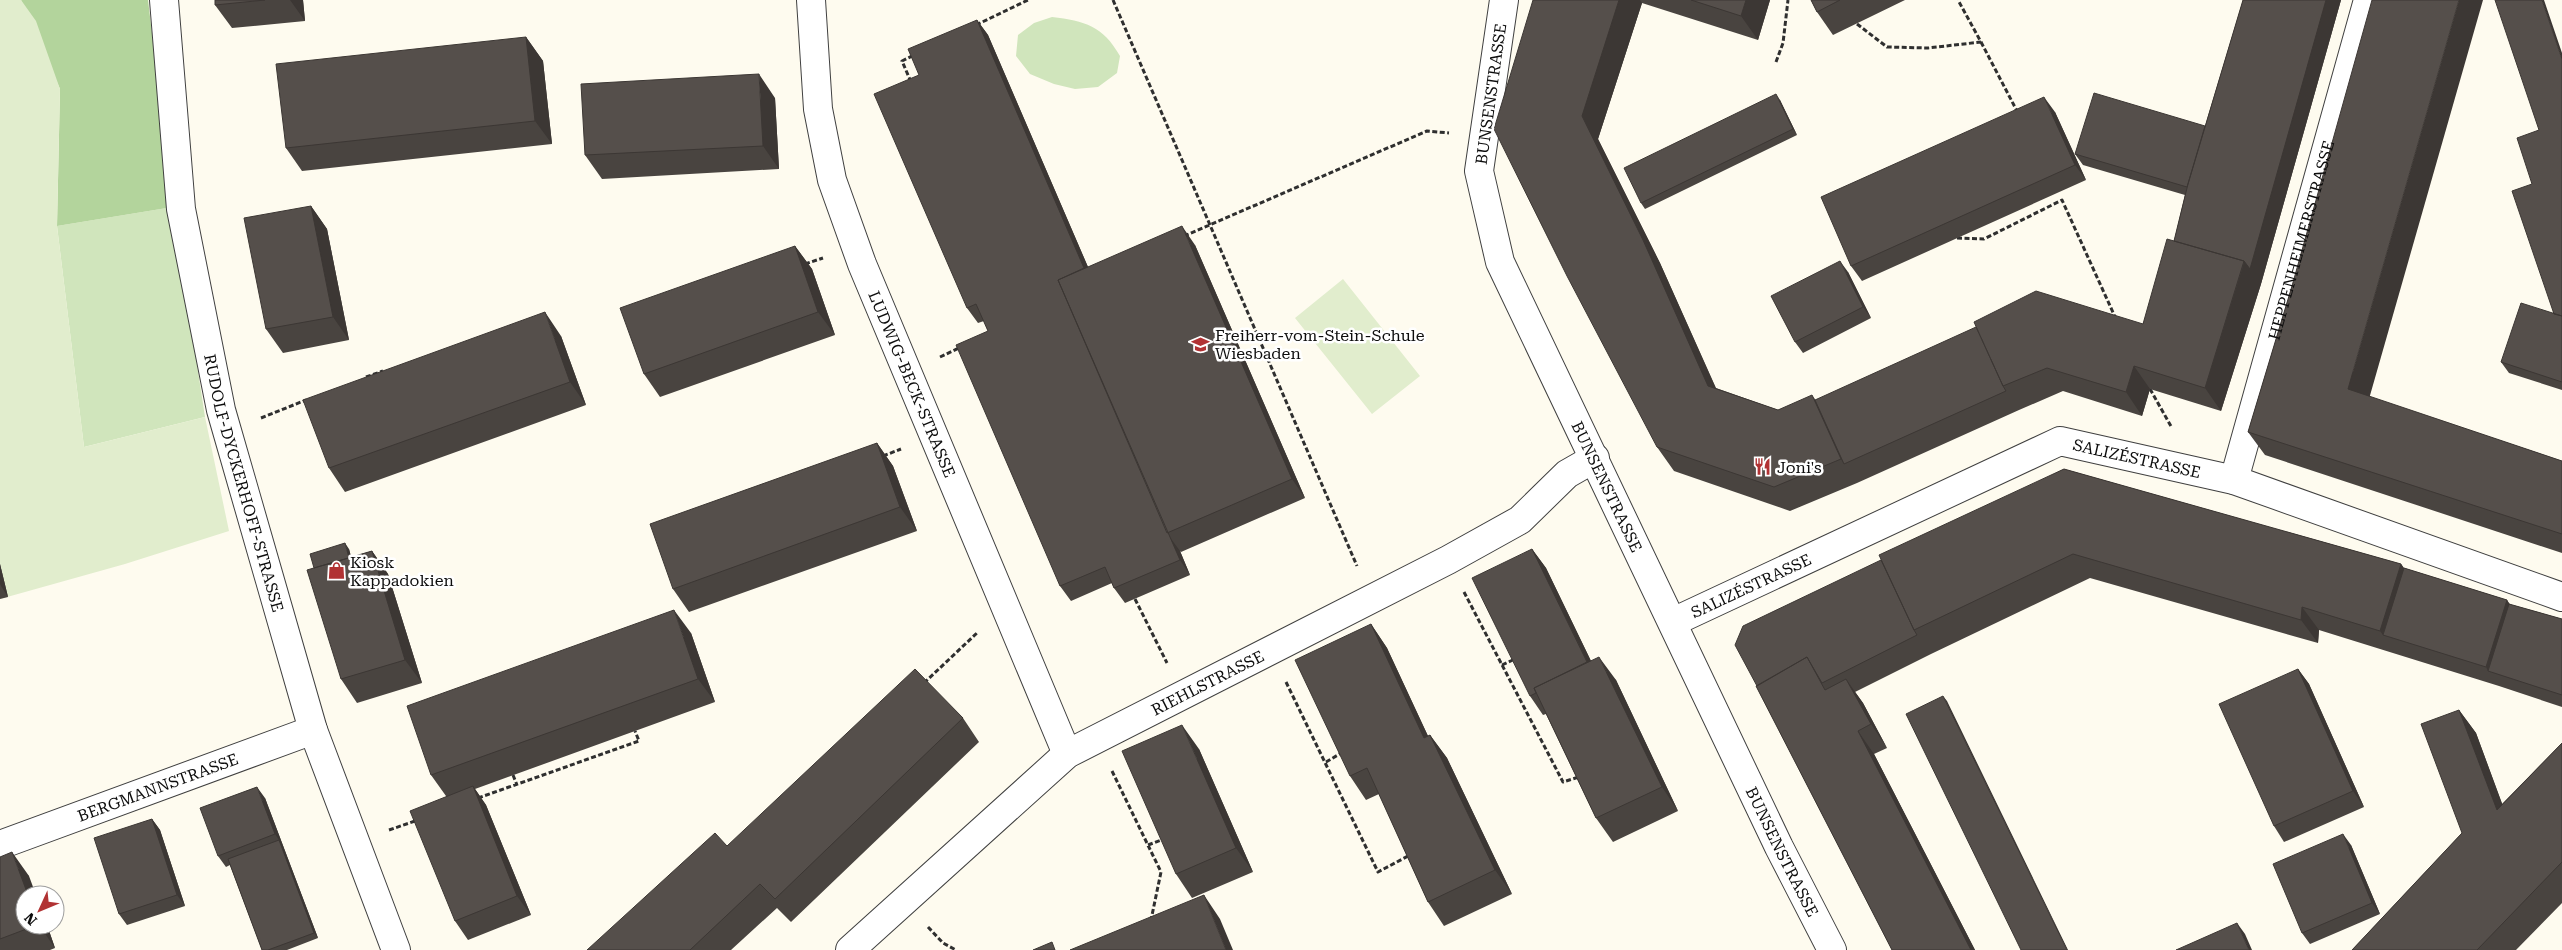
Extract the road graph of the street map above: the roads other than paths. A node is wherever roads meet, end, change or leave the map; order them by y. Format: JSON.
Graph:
{"nodes":[{"id":1,"x":164,"y":0,"type":"edge"},
{"id":2,"x":810,"y":0,"type":"edge"},
{"id":3,"x":1504,"y":0,"type":"edge"},
{"id":4,"x":2368,"y":0,"type":"edge"},
{"id":5,"x":1595,"y":458,"type":"junction"},
{"id":6,"x":2234,"y":480,"type":"junction"},
{"id":7,"x":2562,"y":597,"type":"edge"},
{"id":8,"x":1673,"y":622,"type":"junction"},
{"id":9,"x":314,"y":730,"type":"junction"},
{"id":10,"x":1067,"y":754,"type":"junction"},
{"id":11,"x":0,"y":845,"type":"edge"},
{"id":12,"x":396,"y":950,"type":"edge"},
{"id":13,"x":850,"y":950,"type":"edge"},
{"id":14,"x":1832,"y":950,"type":"edge"}],
"edges":[{"from":1,"to":9,"type":"street","name":"RUDOLF-DYCKERHOFF-STRASSE"},
{"from":2,"to":10,"type":"street","name":"LUDWIG-BECK-STRASSE"},
{"from":3,"to":5,"type":"street","name":"BUNSENSTRASSE"},
{"from":4,"to":6,"type":"street","name":"HEPPENHEIMERSTRASSE"},
{"from":5,"to":8,"type":"street","name":"BUNSENSTRASSE"},
{"from":5,"to":10,"type":"street","name":"RIEHLSTRASSE"},
{"from":6,"to":7,"type":"street","name":"SALIZÉSTRASSE"},
{"from":6,"to":8,"type":"street","name":"SALIZÉSTRASSE"},
{"from":8,"to":14,"type":"street","name":"BUNSENSTRASSE"},
{"from":9,"to":11,"type":"street","name":"BERGMANNSTRASSE"},
{"from":9,"to":12,"type":"street","name":"RUDOLF-DYCKERHOFF-STRASSE"},
{"from":10,"to":13,"type":"street","name":"RIEHLSTRASSE"}]}
